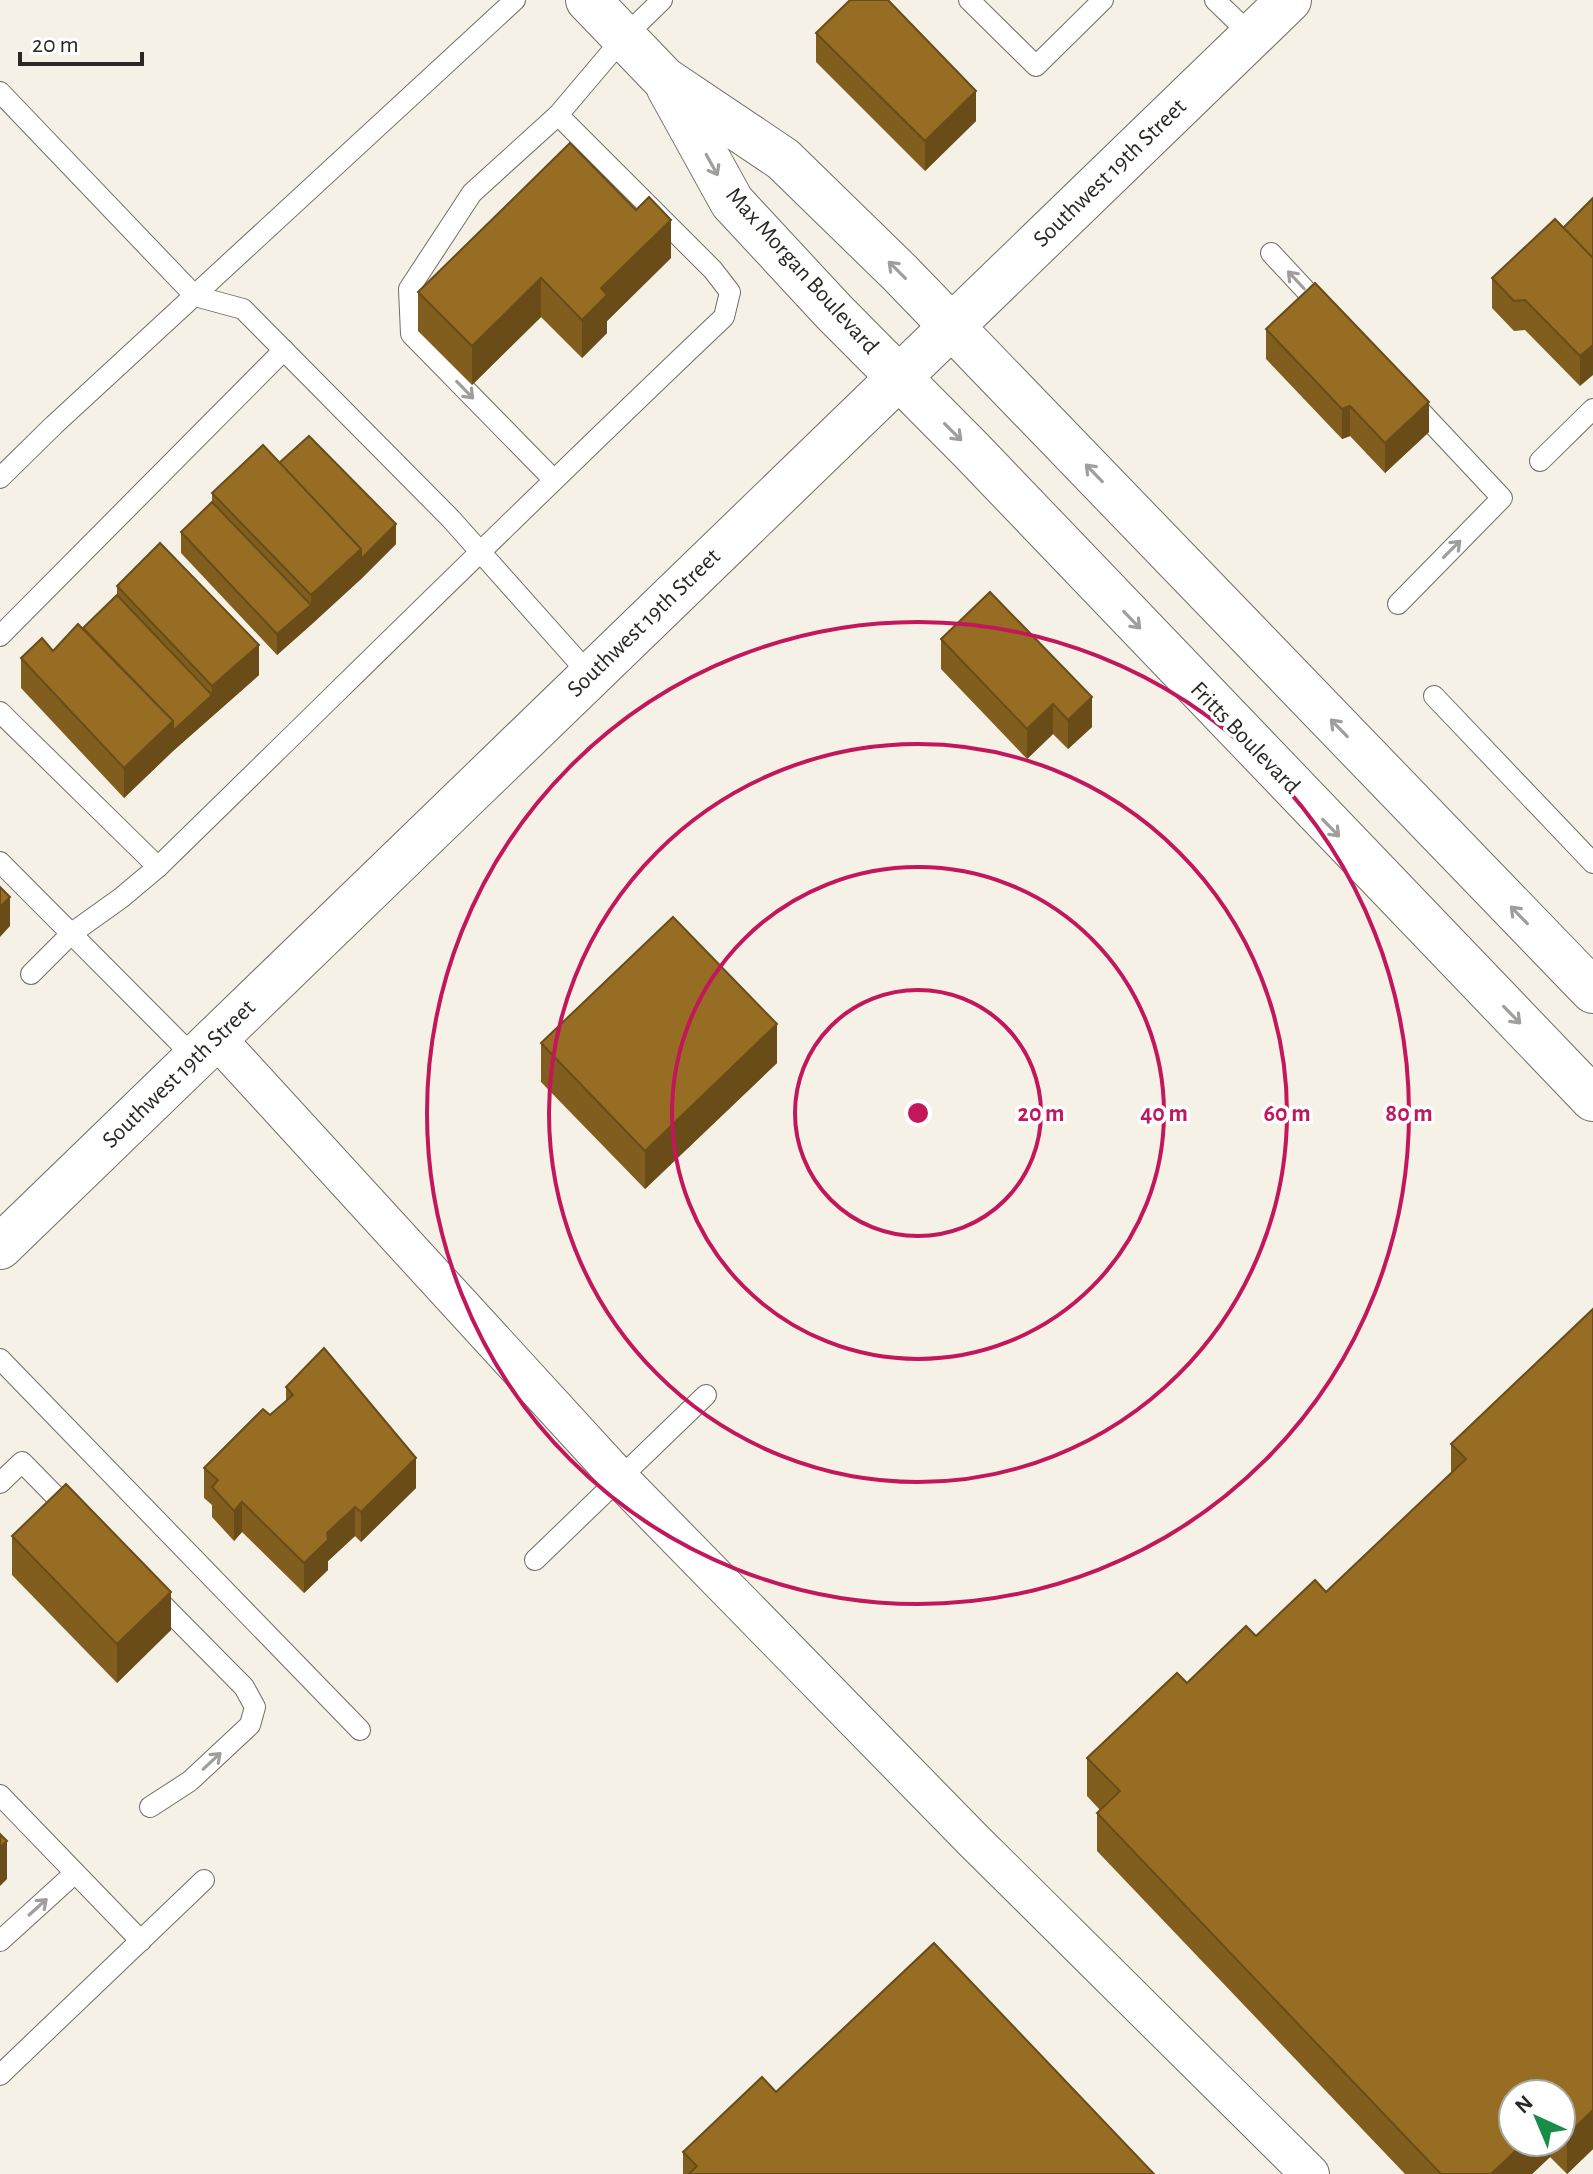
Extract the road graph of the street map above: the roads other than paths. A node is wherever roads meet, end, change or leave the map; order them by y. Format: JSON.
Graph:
{"nodes":[{"id":1,"x":515,"y":0,"type":"edge"},
{"id":2,"x":588,"y":0,"type":"edge"},
{"id":3,"x":662,"y":0,"type":"edge"},
{"id":4,"x":969,"y":0,"type":"edge"},
{"id":5,"x":1103,"y":0,"type":"edge"},
{"id":6,"x":1215,"y":0,"type":"edge"},
{"id":7,"x":1289,"y":0,"type":"edge"},
{"id":8,"x":1252,"y":36,"type":"junction"},
{"id":9,"x":624,"y":37,"type":"junction"},
{"id":10,"x":664,"y":79,"type":"junction"},
{"id":11,"x":0,"y":92,"type":"edge"},
{"id":12,"x":558,"y":115,"type":"junction"},
{"id":13,"x":1271,"y":253,"type":"dead end"},
{"id":14,"x":195,"y":296,"type":"junction"},
{"id":15,"x":1334,"y":320,"type":"edge"},
{"id":16,"x":952,"y":325,"type":"junction"},
{"id":17,"x":284,"y":350,"type":"junction"},
{"id":18,"x":898,"y":376,"type":"junction"},
{"id":19,"x":1397,"y":387,"type":"edge"},
{"id":20,"x":1593,"y":409,"type":"edge"},
{"id":21,"x":1540,"y":461,"type":"dead end"},
{"id":22,"x":0,"y":478,"type":"edge"},
{"id":23,"x":553,"y":479,"type":"junction"},
{"id":24,"x":481,"y":552,"type":"junction"},
{"id":25,"x":1398,"y":604,"type":"dead end"},
{"id":26,"x":0,"y":636,"type":"edge"},
{"id":27,"x":590,"y":675,"type":"junction"},
{"id":28,"x":1434,"y":696,"type":"dead end"},
{"id":29,"x":0,"y":712,"type":"edge"},
{"id":30,"x":0,"y":862,"type":"edge"},
{"id":31,"x":1593,"y":863,"type":"edge"},
{"id":32,"x":158,"y":867,"type":"junction"},
{"id":33,"x":72,"y":933,"type":"junction"},
{"id":34,"x":31,"y":974,"type":"dead end"},
{"id":35,"x":1593,"y":991,"type":"edge"},
{"id":36,"x":206,"y":1048,"type":"junction"},
{"id":37,"x":1593,"y":1099,"type":"edge"},
{"id":38,"x":0,"y":1247,"type":"edge"},
{"id":39,"x":0,"y":1359,"type":"edge"},
{"id":40,"x":706,"y":1395,"type":"dead end"},
{"id":41,"x":620,"y":1479,"type":"junction"},
{"id":42,"x":0,"y":1483,"type":"edge"},
{"id":43,"x":88,"y":1530,"type":"edge"},
{"id":44,"x":535,"y":1560,"type":"dead end"},
{"id":45,"x":144,"y":1586,"type":"edge"},
{"id":46,"x":360,"y":1730,"type":"dead end"},
{"id":47,"x":0,"y":1795,"type":"edge"},
{"id":48,"x":150,"y":1807,"type":"dead end"},
{"id":49,"x":75,"y":1873,"type":"junction"},
{"id":50,"x":204,"y":1880,"type":"dead end"},
{"id":51,"x":0,"y":1941,"type":"edge"},
{"id":52,"x":141,"y":1941,"type":"junction"},
{"id":53,"x":0,"y":2075,"type":"edge"},
{"id":54,"x":1310,"y":2174,"type":"edge"}],
"edges":[{"from":1,"to":14,"type":"lane"},
{"from":2,"to":9,"type":"street","name":"Max Morgan Boulevard"},
{"from":3,"to":9,"type":"lane"},
{"from":4,"to":5,"type":"lane"},
{"from":6,"to":8,"type":"lane"},
{"from":7,"to":8,"type":"street","name":"Southwest 19th Street"},
{"from":8,"to":16,"type":"street","name":"Southwest 19th Street"},
{"from":9,"to":10,"type":"street","name":"Max Morgan Boulevard"},
{"from":9,"to":12,"type":"lane"},
{"from":16,"to":10,"type":"street","name":"Max Morgan Boulevard","one_way":true},
{"from":10,"to":18,"type":"street","name":"Max Morgan Boulevard","one_way":true},
{"from":11,"to":14,"type":"lane"},
{"from":12,"to":23,"type":"lane","one_way":true},
{"from":12,"to":23,"type":"lane"},
{"from":15,"to":13,"type":"lane","one_way":true},
{"from":14,"to":17,"type":"lane"},
{"from":14,"to":22,"type":"lane"},
{"from":16,"to":18,"type":"street","name":"Southwest 19th Street"},
{"from":35,"to":16,"type":"street","one_way":true},
{"from":17,"to":24,"type":"lane"},
{"from":17,"to":26,"type":"lane"},
{"from":18,"to":27,"type":"street","name":"Southwest 19th Street"},
{"from":18,"to":37,"type":"street","name":"Fritts Boulevard","one_way":true},
{"from":25,"to":19,"type":"lane","one_way":true},
{"from":20,"to":21,"type":"lane"},
{"from":23,"to":24,"type":"lane"},
{"from":24,"to":27,"type":"lane"},
{"from":24,"to":32,"type":"lane"},
{"from":27,"to":36,"type":"street","name":"Southwest 19th Street"},
{"from":28,"to":31,"type":"lane"},
{"from":29,"to":32,"type":"lane"},
{"from":30,"to":33,"type":"lane"},
{"from":32,"to":33,"type":"lane"},
{"from":33,"to":34,"type":"lane"},
{"from":33,"to":36,"type":"lane"},
{"from":36,"to":38,"type":"street","name":"Southwest 19th Street"},
{"from":36,"to":41,"type":"street"},
{"from":39,"to":46,"type":"lane"},
{"from":40,"to":41,"type":"lane"},
{"from":41,"to":44,"type":"lane"},
{"from":41,"to":54,"type":"street"},
{"from":42,"to":43,"type":"lane"},
{"from":48,"to":45,"type":"lane","one_way":true},
{"from":47,"to":49,"type":"lane"},
{"from":51,"to":49,"type":"lane","one_way":true},
{"from":49,"to":52,"type":"lane"},
{"from":50,"to":52,"type":"lane"},
{"from":52,"to":53,"type":"lane"}]}
